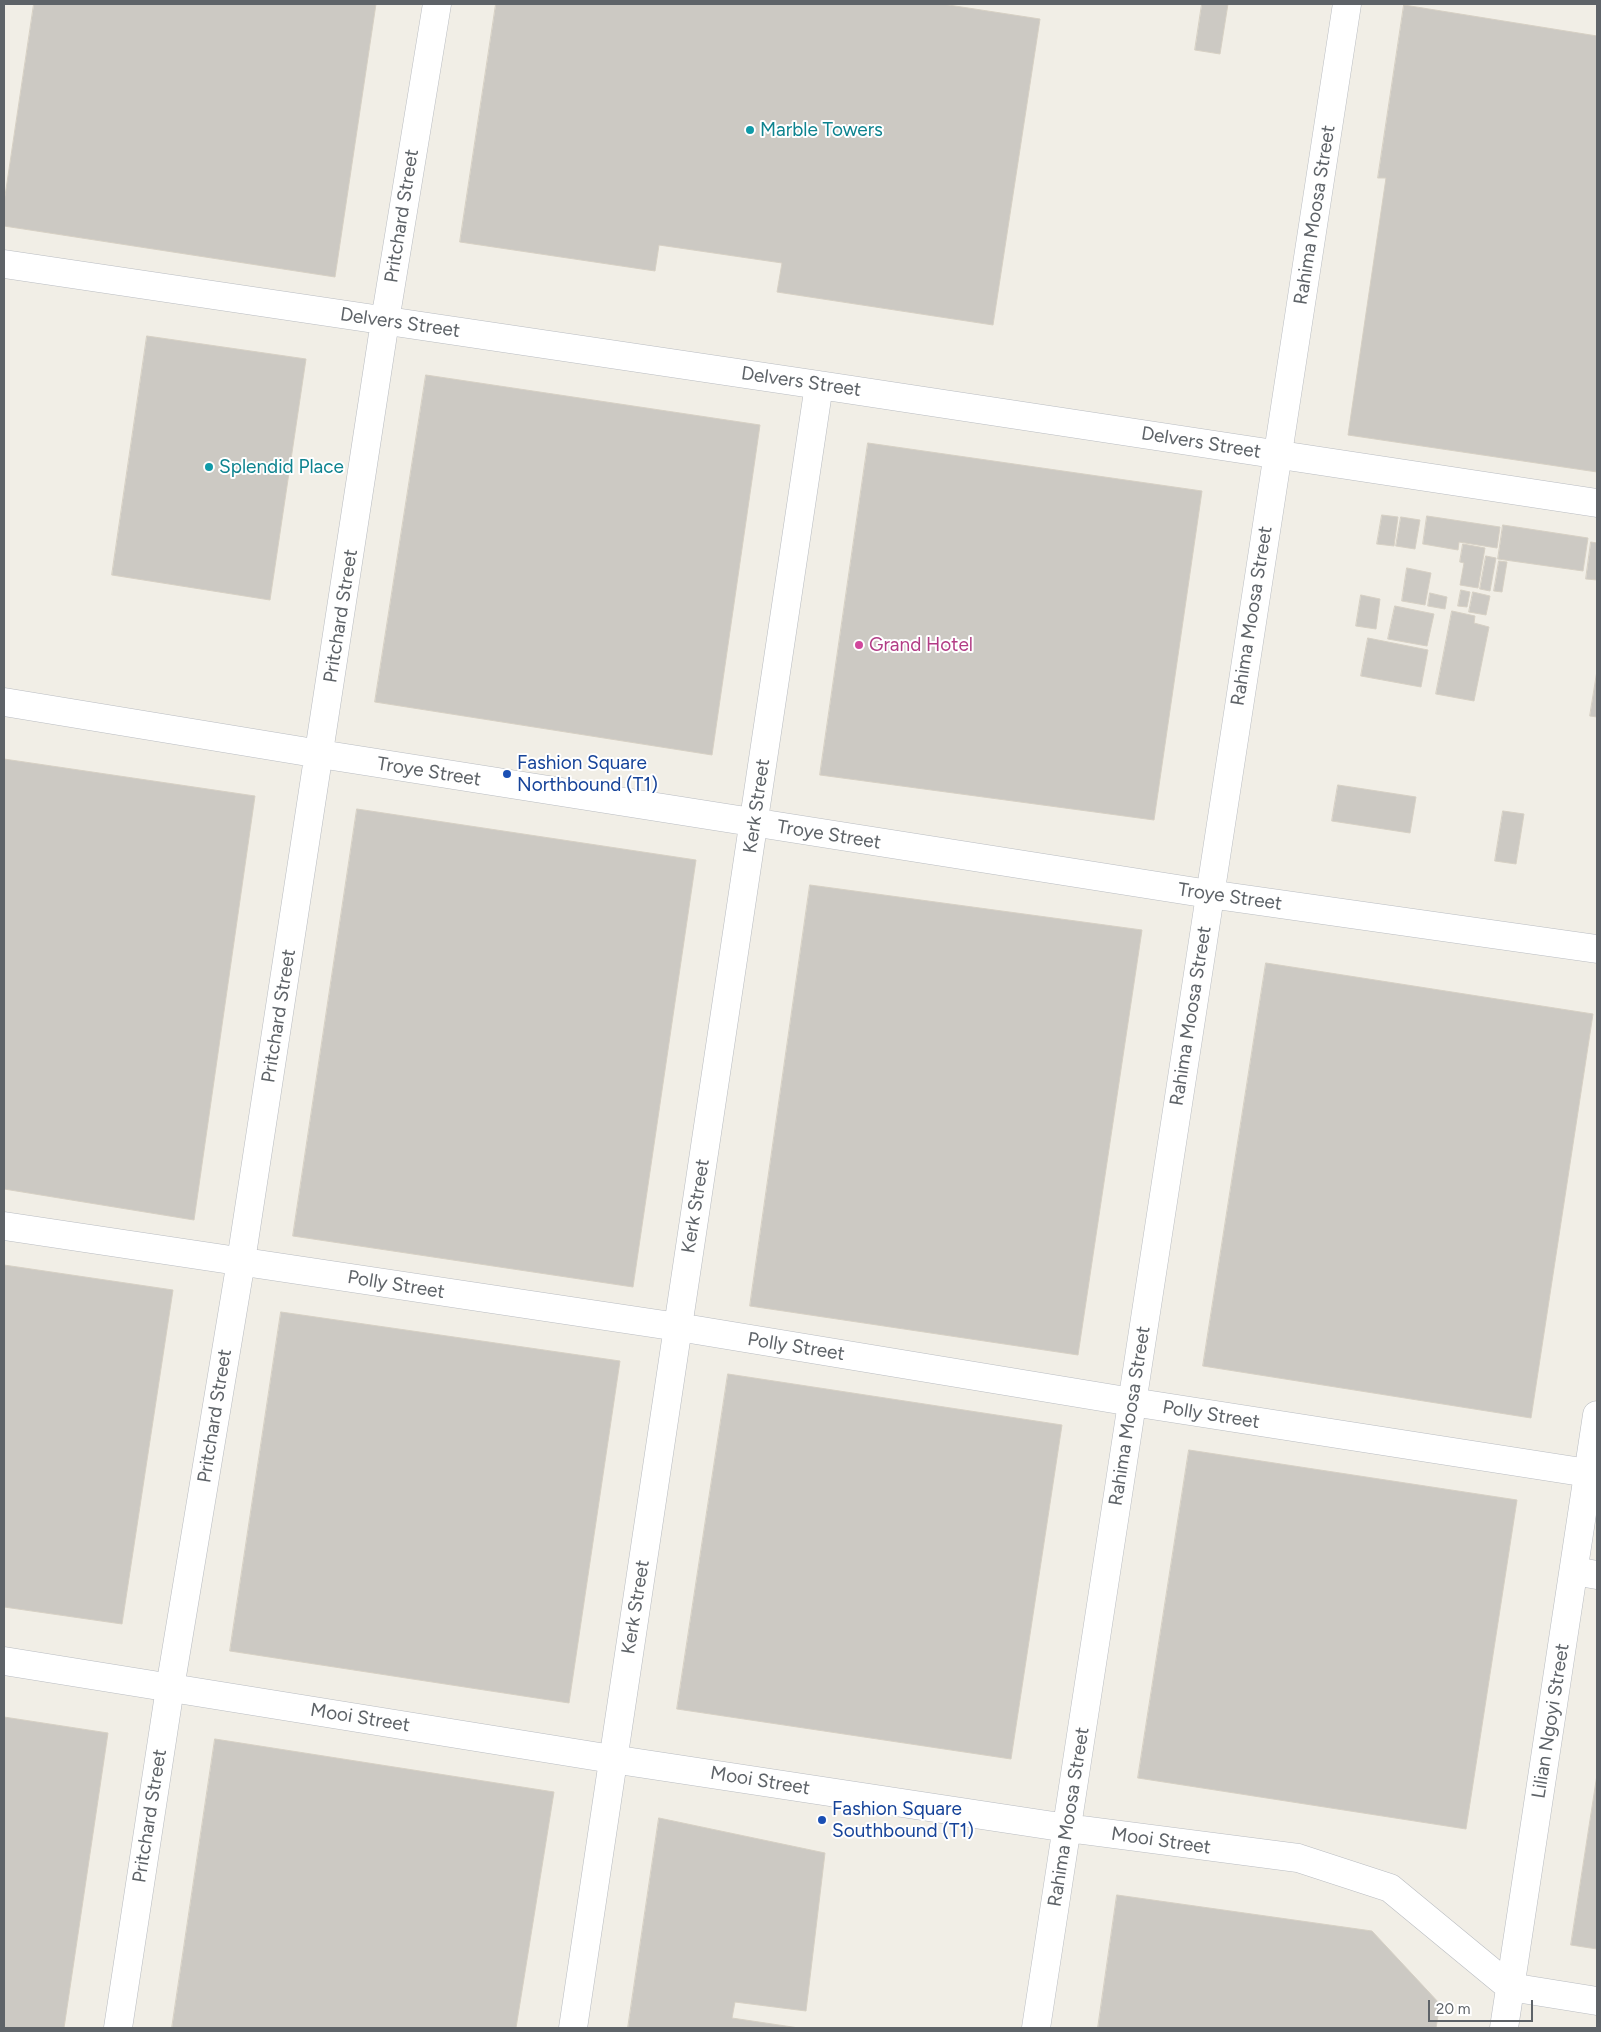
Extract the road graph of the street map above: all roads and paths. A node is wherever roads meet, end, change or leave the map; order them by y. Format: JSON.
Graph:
{"nodes":[{"id":1,"x":437,"y":4,"type":"edge"},
{"id":2,"x":1347,"y":4,"type":"edge"},
{"id":3,"x":4,"y":264,"type":"edge"},
{"id":4,"x":385,"y":321,"type":"junction"},
{"id":5,"x":819,"y":385,"type":"junction"},
{"id":6,"x":1277,"y":455,"type":"junction"},
{"id":7,"x":1597,"y":503,"type":"edge"},
{"id":8,"x":4,"y":702,"type":"edge"},
{"id":9,"x":320,"y":754,"type":"junction"},
{"id":10,"x":755,"y":823,"type":"junction"},
{"id":11,"x":1209,"y":894,"type":"junction"},
{"id":12,"x":1597,"y":949,"type":"edge"},
{"id":13,"x":4,"y":1226,"type":"edge"},
{"id":14,"x":240,"y":1261,"type":"junction"},
{"id":15,"x":678,"y":1327,"type":"junction"},
{"id":16,"x":1132,"y":1402,"type":"junction"},
{"id":17,"x":1597,"y":1414,"type":"edge"},
{"id":18,"x":1588,"y":1473,"type":"junction"},
{"id":19,"x":1586,"y":1573,"type":"edge"},
{"id":20,"x":4,"y":1661,"type":"edge"},
{"id":21,"x":170,"y":1688,"type":"junction"},
{"id":22,"x":612,"y":1759,"type":"junction"},
{"id":23,"x":1068,"y":1828,"type":"junction"},
{"id":24,"x":1510,"y":1988,"type":"junction"},
{"id":25,"x":1597,"y":2001,"type":"edge"},
{"id":26,"x":118,"y":2028,"type":"edge"},
{"id":27,"x":573,"y":2028,"type":"edge"},
{"id":28,"x":1036,"y":2028,"type":"edge"},
{"id":29,"x":1504,"y":2028,"type":"edge"}],
"edges":[{"from":1,"to":4,"type":"street","name":"Pritchard Street"},
{"from":2,"to":6,"type":"street","name":"Rahima Moosa Street"},
{"from":3,"to":4,"type":"street","name":"Delvers Street"},
{"from":4,"to":5,"type":"street","name":"Delvers Street"},
{"from":4,"to":9,"type":"street","name":"Pritchard Street"},
{"from":5,"to":6,"type":"street","name":"Delvers Street"},
{"from":5,"to":10,"type":"street","name":"Kerk Street"},
{"from":6,"to":7,"type":"street","name":"Delvers Street"},
{"from":6,"to":11,"type":"street","name":"Rahima Moosa Street"},
{"from":8,"to":9,"type":"street","name":"Troye Street"},
{"from":9,"to":10,"type":"street","name":"Troye Street"},
{"from":9,"to":14,"type":"street","name":"Pritchard Street"},
{"from":10,"to":11,"type":"street","name":"Troye Street"},
{"from":10,"to":15,"type":"street","name":"Kerk Street"},
{"from":11,"to":12,"type":"street","name":"Troye Street"},
{"from":11,"to":16,"type":"street","name":"Rahima Moosa Street"},
{"from":13,"to":14,"type":"street","name":"Polly Street"},
{"from":14,"to":15,"type":"street","name":"Polly Street"},
{"from":14,"to":21,"type":"street","name":"Pritchard Street"},
{"from":15,"to":16,"type":"street","name":"Polly Street"},
{"from":15,"to":22,"type":"street","name":"Kerk Street"},
{"from":16,"to":18,"type":"street","name":"Polly Street"},
{"from":16,"to":23,"type":"street","name":"Rahima Moosa Street"},
{"from":17,"to":18,"type":"street","name":"Lilian Ngoyi Street"},
{"from":18,"to":19,"type":"street","name":"Lilian Ngoyi Street"},
{"from":19,"to":24,"type":"street","name":"Lilian Ngoyi Street"},
{"from":20,"to":21,"type":"street","name":"Mooi Street"},
{"from":21,"to":22,"type":"street","name":"Mooi Street"},
{"from":21,"to":26,"type":"street","name":"Pritchard Street"},
{"from":22,"to":23,"type":"street","name":"Mooi Street"},
{"from":22,"to":27,"type":"street","name":"Kerk Street"},
{"from":23,"to":24,"type":"street","name":"Mooi Street"},
{"from":23,"to":28,"type":"street","name":"Rahima Moosa Street"},
{"from":24,"to":25,"type":"street"},
{"from":24,"to":29,"type":"street","name":"Lilian Ngoyi Street"}]}
